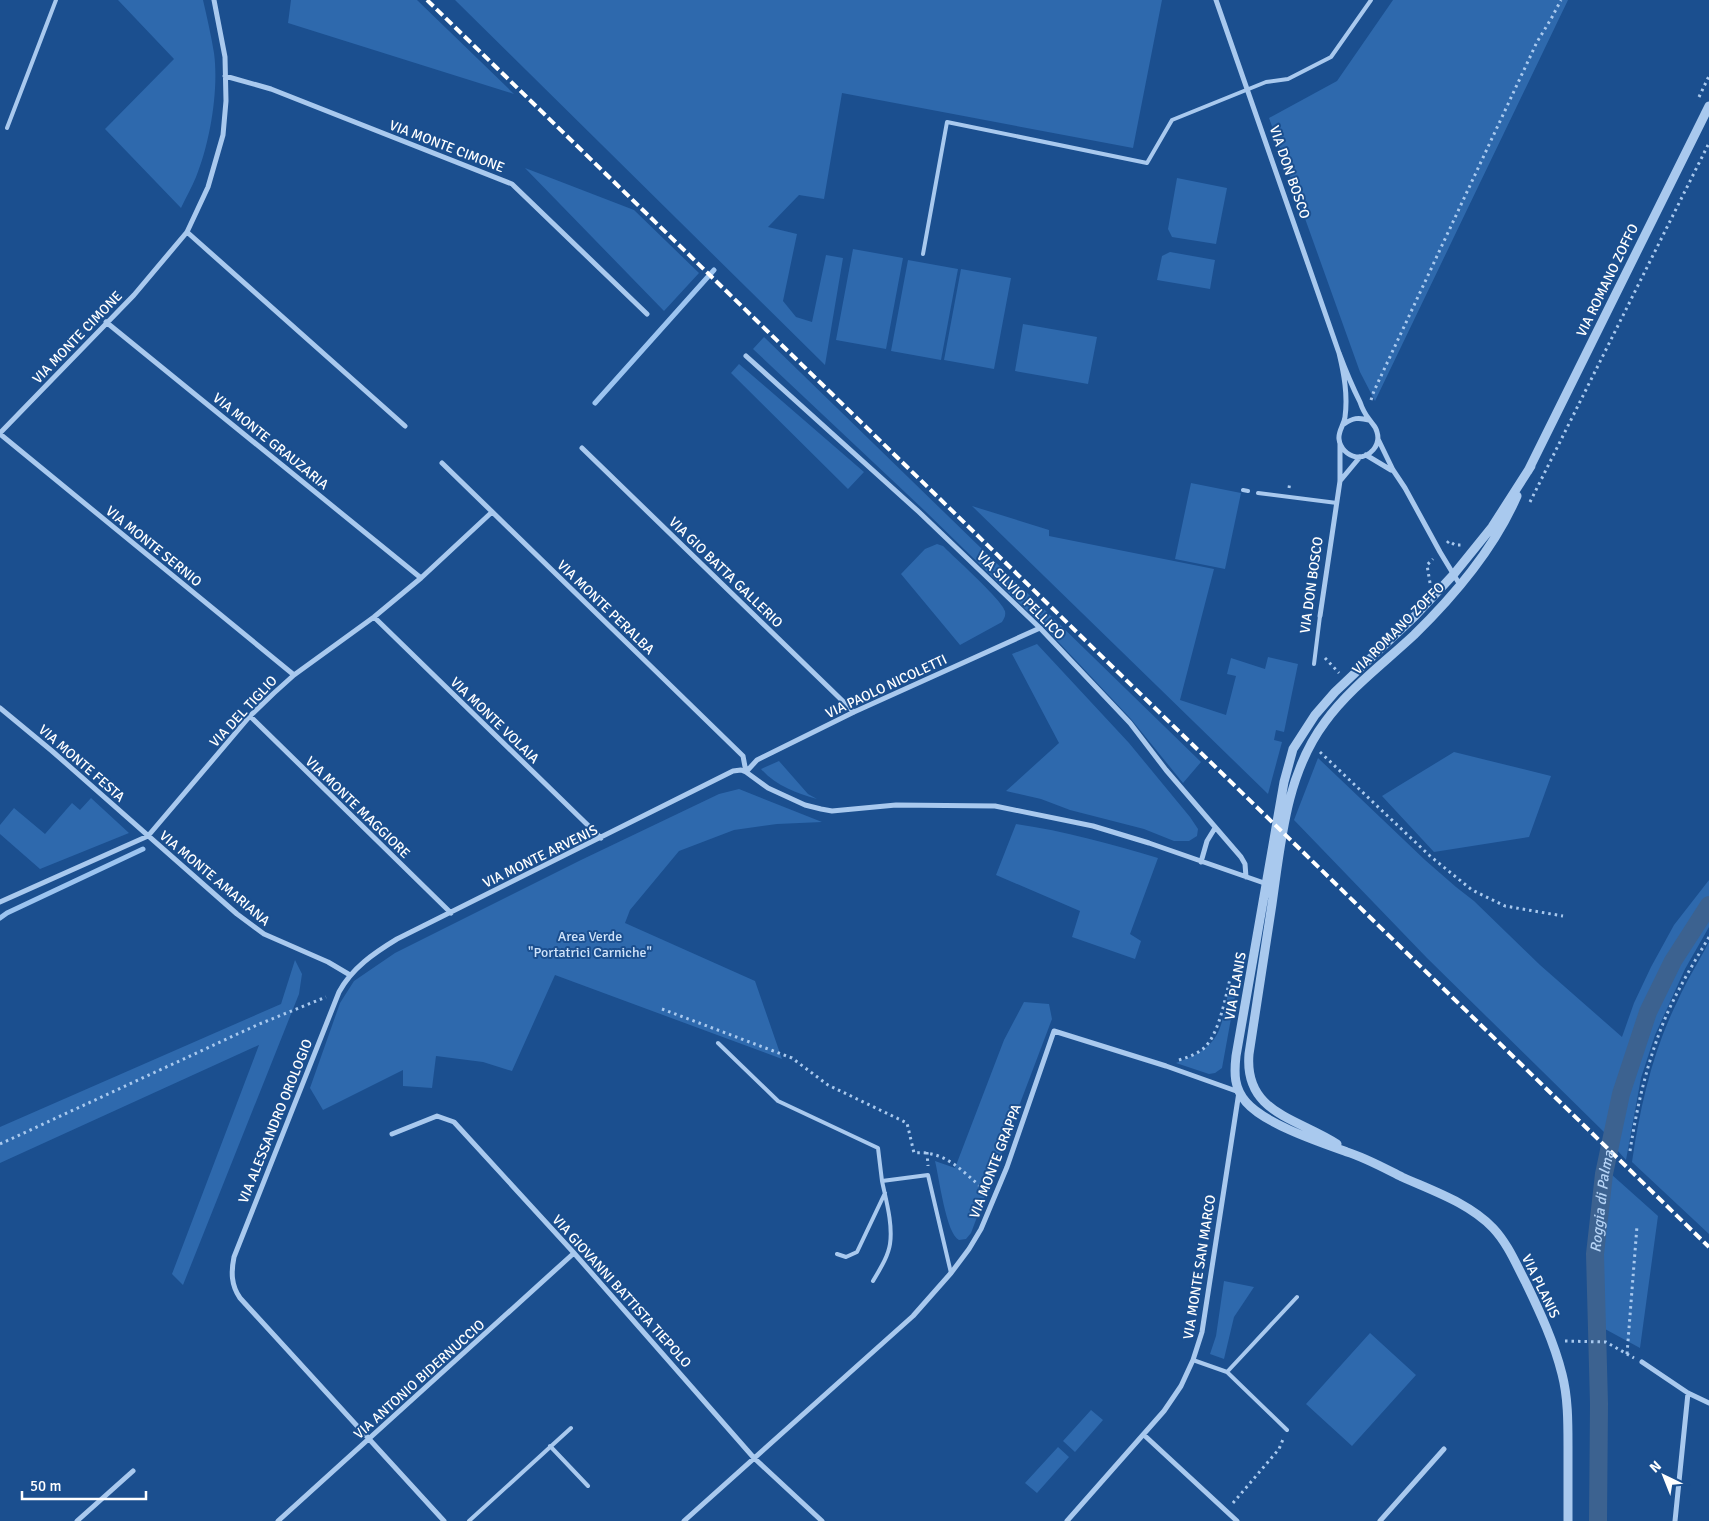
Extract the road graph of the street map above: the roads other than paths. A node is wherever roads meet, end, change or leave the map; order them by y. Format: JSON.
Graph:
{"nodes":[{"id":1,"x":56,"y":0,"type":"edge"},
{"id":2,"x":214,"y":0,"type":"edge"},
{"id":3,"x":1216,"y":0,"type":"edge"},
{"id":4,"x":1372,"y":0,"type":"edge"},
{"id":5,"x":225,"y":76,"type":"junction"},
{"id":6,"x":1246,"y":90,"type":"junction"},
{"id":7,"x":1709,"y":106,"type":"edge"},
{"id":8,"x":7,"y":128,"type":"dead end"},
{"id":9,"x":187,"y":232,"type":"junction"},
{"id":10,"x":923,"y":254,"type":"dead end"},
{"id":11,"x":647,"y":314,"type":"dead end"},
{"id":12,"x":106,"y":322,"type":"junction"},
{"id":13,"x":1338,"y":353,"type":"junction"},
{"id":14,"x":746,"y":356,"type":"dead end"},
{"id":15,"x":1369,"y":420,"type":"junction"},
{"id":16,"x":1344,"y":424,"type":"junction"},
{"id":17,"x":405,"y":426,"type":"dead end"},
{"id":18,"x":0,"y":433,"type":"edge"},
{"id":19,"x":1378,"y":438,"type":"junction"},
{"id":20,"x":1340,"y":444,"type":"junction"},
{"id":21,"x":582,"y":448,"type":"dead end"},
{"id":22,"x":1363,"y":456,"type":"junction"},
{"id":23,"x":442,"y":463,"type":"dead end"},
{"id":24,"x":1531,"y":466,"type":"junction"},
{"id":25,"x":1392,"y":470,"type":"junction"},
{"id":26,"x":1340,"y":481,"type":"junction"},
{"id":27,"x":1258,"y":493,"type":"dead end"},
{"id":28,"x":1337,"y":503,"type":"junction"},
{"id":29,"x":492,"y":512,"type":"junction"},
{"id":30,"x":1454,"y":574,"type":"junction"},
{"id":31,"x":420,"y":578,"type":"junction"},
{"id":32,"x":1460,"y":585,"type":"junction"},
{"id":33,"x":1320,"y":616,"type":"joint"},
{"id":34,"x":374,"y":617,"type":"junction"},
{"id":35,"x":1040,"y":628,"type":"junction"},
{"id":36,"x":1314,"y":664,"type":"dead end"},
{"id":37,"x":294,"y":675,"type":"junction"},
{"id":38,"x":0,"y":708,"type":"edge"},
{"id":39,"x":854,"y":712,"type":"junction"},
{"id":40,"x":250,"y":716,"type":"junction"},
{"id":41,"x":746,"y":772,"type":"junction"},
{"id":42,"x":1215,"y":828,"type":"junction"},
{"id":43,"x":148,"y":836,"type":"junction"},
{"id":44,"x":601,"y":838,"type":"junction"},
{"id":45,"x":1201,"y":862,"type":"junction"},
{"id":46,"x":1246,"y":877,"type":"junction"},
{"id":47,"x":1270,"y":885,"type":"junction"},
{"id":48,"x":0,"y":902,"type":"edge"},
{"id":49,"x":451,"y":913,"type":"junction"},
{"id":50,"x":350,"y":975,"type":"junction"},
{"id":51,"x":718,"y":1043,"type":"dead end"},
{"id":52,"x":1252,"y":1086,"type":"junction"},
{"id":53,"x":1239,"y":1092,"type":"junction"},
{"id":54,"x":392,"y":1134,"type":"dead end"},
{"id":55,"x":1350,"y":1152,"type":"junction"},
{"id":56,"x":882,"y":1181,"type":"junction"},
{"id":57,"x":885,"y":1192,"type":"junction"},
{"id":58,"x":574,"y":1253,"type":"junction"},
{"id":59,"x":838,"y":1254,"type":"dead end"},
{"id":60,"x":951,"y":1273,"type":"junction"},
{"id":61,"x":873,"y":1281,"type":"dead end"},
{"id":62,"x":1297,"y":1297,"type":"dead end"},
{"id":63,"x":1193,"y":1360,"type":"junction"},
{"id":64,"x":1642,"y":1362,"type":"road end"},
{"id":65,"x":1226,"y":1372,"type":"junction"},
{"id":66,"x":1688,"y":1393,"type":"junction"},
{"id":67,"x":1709,"y":1403,"type":"edge"},
{"id":68,"x":571,"y":1428,"type":"dead end"},
{"id":69,"x":1287,"y":1430,"type":"road end"},
{"id":70,"x":1144,"y":1435,"type":"junction"},
{"id":71,"x":369,"y":1440,"type":"junction"},
{"id":72,"x":550,"y":1446,"type":"junction"},
{"id":73,"x":1444,"y":1450,"type":"dead end"},
{"id":74,"x":754,"y":1458,"type":"junction"},
{"id":75,"x":133,"y":1471,"type":"dead end"},
{"id":76,"x":588,"y":1486,"type":"dead end"},
{"id":77,"x":77,"y":1521,"type":"edge"},
{"id":78,"x":278,"y":1521,"type":"edge"},
{"id":79,"x":444,"y":1521,"type":"edge"},
{"id":80,"x":469,"y":1521,"type":"edge"},
{"id":81,"x":684,"y":1521,"type":"edge"},
{"id":82,"x":822,"y":1521,"type":"edge"},
{"id":83,"x":1067,"y":1521,"type":"edge"},
{"id":84,"x":1237,"y":1521,"type":"edge"},
{"id":85,"x":1380,"y":1521,"type":"edge"},
{"id":86,"x":1568,"y":1521,"type":"edge"},
{"id":87,"x":1674,"y":1521,"type":"edge"}],
"edges":[{"from":1,"to":8,"type":"lane"},
{"from":2,"to":5,"type":"street","name":"VIA MONTE CIMONE"},
{"from":3,"to":6,"type":"street","name":"VIA DON BOSCO"},
{"from":4,"to":6,"type":"lane"},
{"from":5,"to":9,"type":"street","name":"VIA MONTE CIMONE"},
{"from":5,"to":11,"type":"street","name":"VIA MONTE CIMONE"},
{"from":6,"to":10,"type":"lane"},
{"from":6,"to":13,"type":"street","name":"VIA DON BOSCO"},
{"from":7,"to":24,"type":"street","name":"VIA ROMANO ZOFFO"},
{"from":9,"to":12,"type":"street","name":"VIA MONTE CIMONE"},
{"from":9,"to":17,"type":"street"},
{"from":12,"to":18,"type":"street","name":"VIA MONTE CIMONE"},
{"from":12,"to":31,"type":"street","name":"VIA MONTE GRAUZARIA"},
{"from":13,"to":15,"type":"street","name":"VIA DON BOSCO"},
{"from":13,"to":16,"type":"street","name":"VIA DON BOSCO"},
{"from":14,"to":35,"type":"street","name":"VIA SILVIO PELLICO"},
{"from":15,"to":16,"type":"street"},
{"from":15,"to":19,"type":"street","name":"VIA DON BOSCO"},
{"from":16,"to":20,"type":"street","name":"VIA DON BOSCO"},
{"from":18,"to":37,"type":"street","name":"VIA MONTE SERNIO"},
{"from":19,"to":22,"type":"street"},
{"from":19,"to":25,"type":"street","name":"VIA DON BOSCO"},
{"from":20,"to":22,"type":"street"},
{"from":20,"to":26,"type":"street","name":"VIA DON BOSCO"},
{"from":21,"to":39,"type":"street","name":"VIA GIO BATTA GALLERIO"},
{"from":22,"to":25,"type":"street"},
{"from":22,"to":26,"type":"street"},
{"from":23,"to":29,"type":"street","name":"VIA MONTE PERALBA"},
{"from":24,"to":30,"type":"street","name":"VIA ROMANO ZOFFO"},
{"from":24,"to":32,"type":"street","name":"VIA ROMANO ZOFFO"},
{"from":25,"to":30,"type":"street"},
{"from":26,"to":28,"type":"street","name":"VIA DON BOSCO"},
{"from":27,"to":28,"type":"lane"},
{"from":28,"to":33,"type":"street","name":"VIA DON BOSCO"},
{"from":29,"to":31,"type":"street","name":"VIA DEL TIGLIO"},
{"from":29,"to":41,"type":"street","name":"VIA MONTE PERALBA"},
{"from":30,"to":32,"type":"street"},
{"from":30,"to":47,"type":"street","name":"VIA ROMANO ZOFFO"},
{"from":31,"to":34,"type":"street","name":"VIA DEL TIGLIO"},
{"from":32,"to":47,"type":"street","name":"VIA ROMANO ZOFFO"},
{"from":33,"to":36,"type":"lane","name":"VIA DON BOSCO"},
{"from":34,"to":37,"type":"street","name":"VIA DEL TIGLIO"},
{"from":34,"to":44,"type":"street","name":"VIA MONTE VOLAIA"},
{"from":35,"to":39,"type":"street","name":"VIA PAOLO NICOLETTI"},
{"from":35,"to":42,"type":"street","name":"VIA SILVIO PELLICO"},
{"from":37,"to":40,"type":"street","name":"VIA DEL TIGLIO"},
{"from":38,"to":43,"type":"street","name":"VIA MONTE FESTA"},
{"from":39,"to":41,"type":"street","name":"VIA PAOLO NICOLETTI"},
{"from":40,"to":43,"type":"street","name":"VIA DEL TIGLIO"},
{"from":40,"to":49,"type":"street","name":"VIA MONTE MAGGIORE"},
{"from":41,"to":44,"type":"street","name":"VIA MONTE ARVENIS"},
{"from":41,"to":45,"type":"street"},
{"from":42,"to":45,"type":"street"},
{"from":42,"to":46,"type":"street","name":"VIA SILVIO PELLICO"},
{"from":43,"to":48,"type":"street","name":"VIA DEL TIGLIO"},
{"from":43,"to":50,"type":"street","name":"VIA MONTE AMARIANA"},
{"from":44,"to":49,"type":"street","name":"VIA MONTE ARVENIS"},
{"from":45,"to":46,"type":"street"},
{"from":46,"to":47,"type":"street"},
{"from":47,"to":52,"type":"street","name":"VIA PLANIS"},
{"from":47,"to":53,"type":"street","name":"VIA PLANIS"},
{"from":49,"to":50,"type":"street","name":"VIA MONTE ARVENIS"},
{"from":50,"to":71,"type":"street","name":"VIA ALESSANDRO OROLOGIO"},
{"from":51,"to":56,"type":"lane"},
{"from":52,"to":53,"type":"street"},
{"from":52,"to":55,"type":"street","name":"VIA PLANIS"},
{"from":53,"to":55,"type":"street","name":"VIA PLANIS"},
{"from":53,"to":60,"type":"street","name":"VIA MONTE GRAPPA"},
{"from":53,"to":63,"type":"street","name":"VIA MONTE SAN MARCO"},
{"from":54,"to":58,"type":"street","name":"VIA GIOVANNI BATTISTA TIEPOLO"},
{"from":55,"to":86,"type":"street","name":"VIA PLANIS"},
{"from":56,"to":57,"type":"lane"},
{"from":56,"to":60,"type":"lane"},
{"from":57,"to":59,"type":"lane"},
{"from":57,"to":61,"type":"lane"},
{"from":58,"to":71,"type":"street","name":"VIA ANTONIO BIDERNUCCIO"},
{"from":58,"to":74,"type":"street","name":"VIA GIOVANNI BATTISTA TIEPOLO"},
{"from":60,"to":74,"type":"street","name":"VIA MONTE GRAPPA"},
{"from":62,"to":65,"type":"lane"},
{"from":63,"to":65,"type":"lane"},
{"from":63,"to":70,"type":"street","name":"VIA MONTE SAN MARCO"},
{"from":64,"to":66,"type":"street"},
{"from":65,"to":69,"type":"lane"},
{"from":66,"to":67,"type":"street"},
{"from":66,"to":87,"type":"street"},
{"from":68,"to":72,"type":"lane"},
{"from":70,"to":83,"type":"street","name":"VIA MONTE SAN MARCO"},
{"from":70,"to":84,"type":"street"},
{"from":71,"to":78,"type":"street","name":"VIA ANTONIO BIDERNUCCIO"},
{"from":71,"to":79,"type":"street"},
{"from":72,"to":76,"type":"lane"},
{"from":72,"to":80,"type":"lane"},
{"from":73,"to":85,"type":"street"},
{"from":74,"to":81,"type":"street","name":"VIA MONTE GRAPPA"},
{"from":74,"to":82,"type":"street","name":"VIA GIOVANNI BATTISTA TIEPOLO"},
{"from":75,"to":77,"type":"street"}]}
